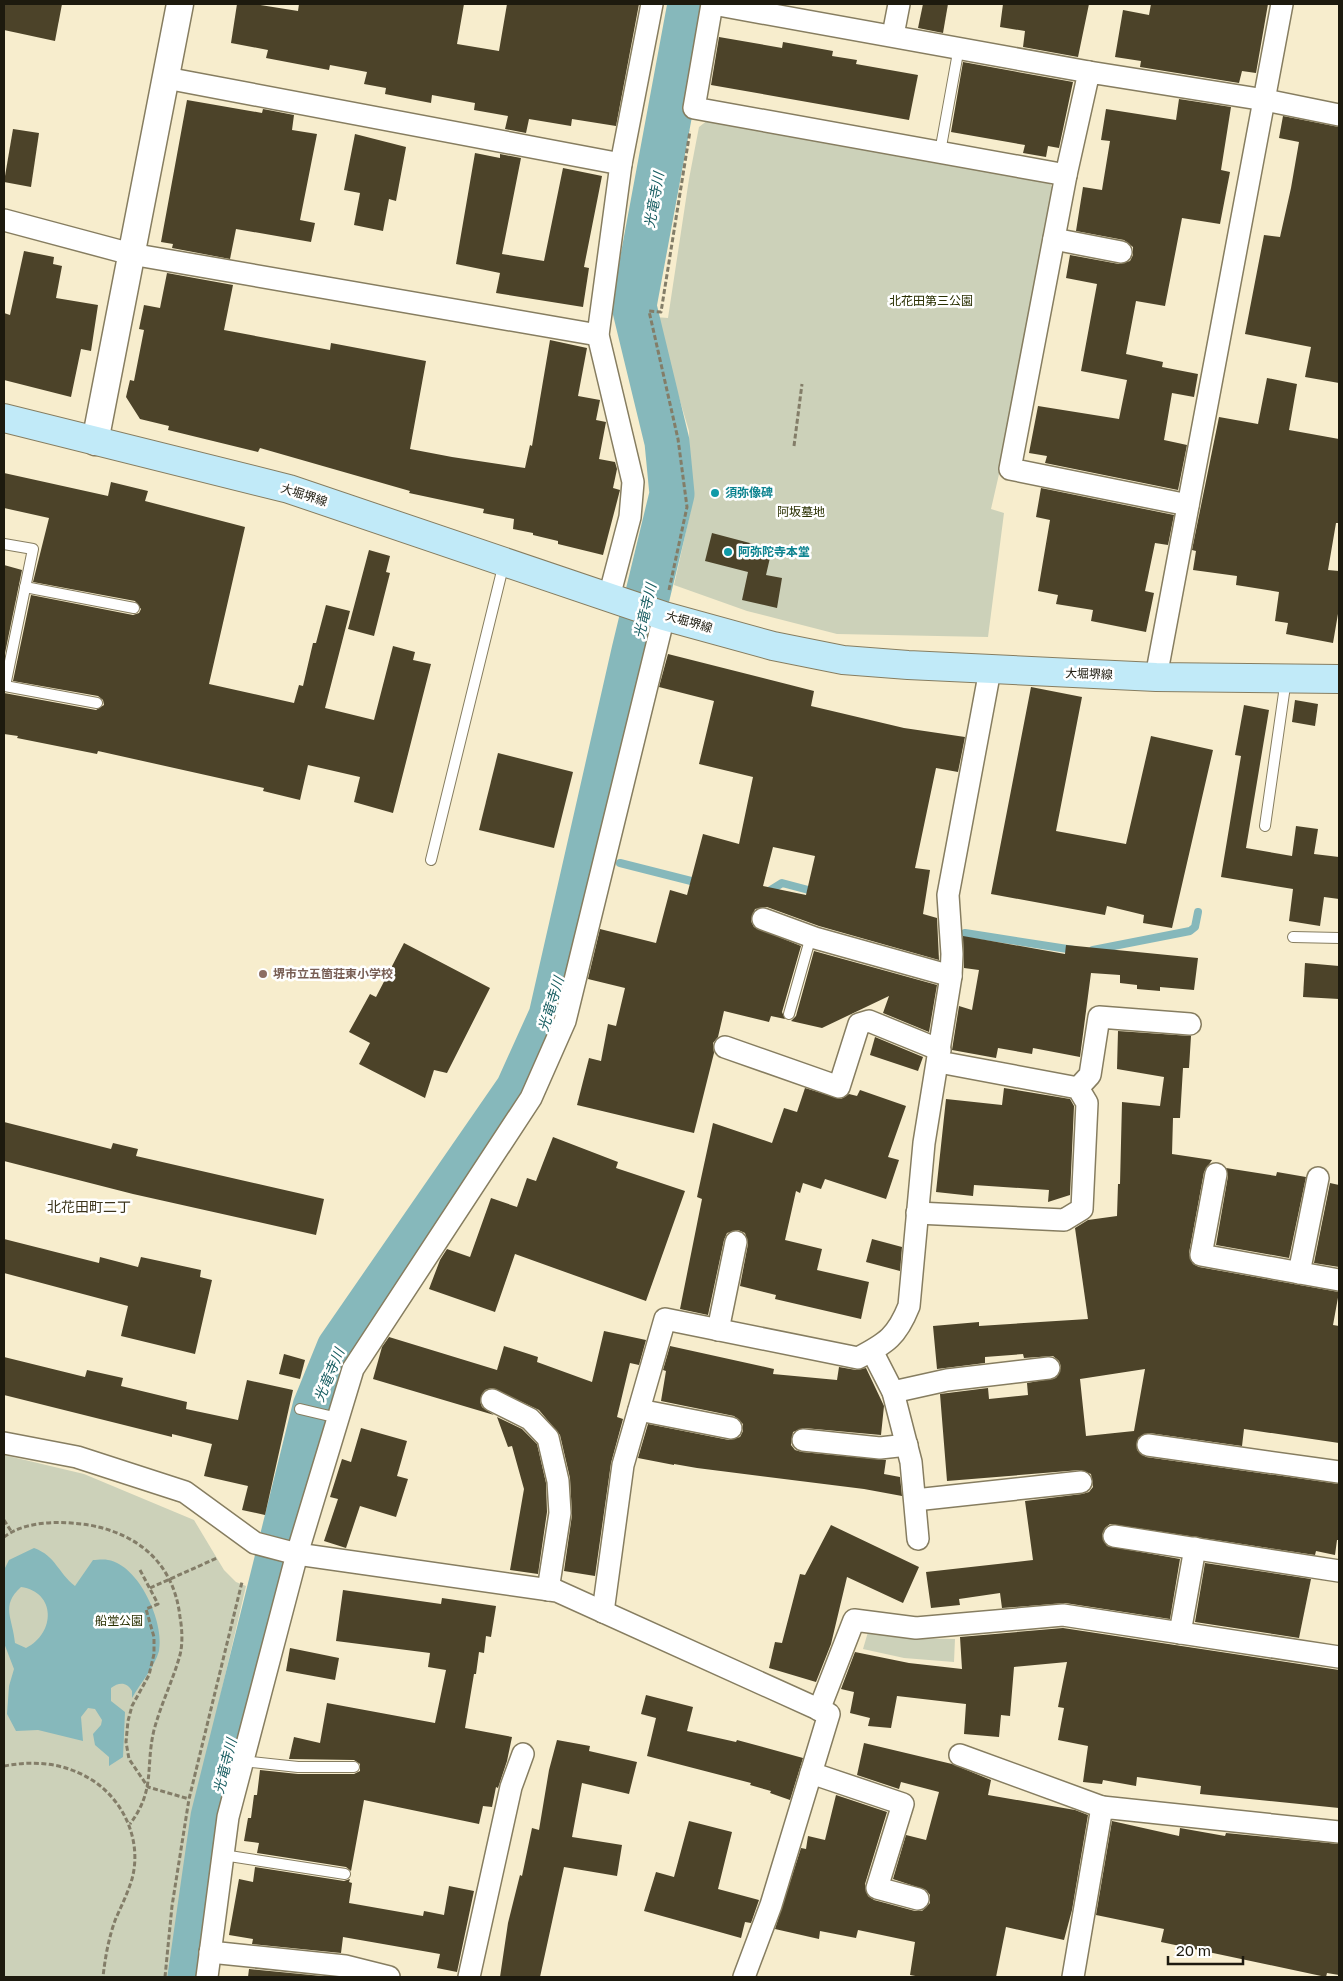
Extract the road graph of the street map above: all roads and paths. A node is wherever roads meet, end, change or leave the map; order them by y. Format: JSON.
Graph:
{"nodes":[{"id":1,"x":180,"y":4,"type":"edge"},
{"id":2,"x":652,"y":4,"type":"edge"},
{"id":3,"x":713,"y":4,"type":"edge"},
{"id":4,"x":899,"y":4,"type":"edge"},
{"id":5,"x":1282,"y":4,"type":"edge"},
{"id":6,"x":893,"y":35,"type":"junction"},
{"id":7,"x":959,"y":47,"type":"junction"},
{"id":8,"x":1089,"y":72,"type":"junction"},
{"id":9,"x":166,"y":78,"type":"junction"},
{"id":10,"x":1265,"y":100,"type":"junction"},
{"id":11,"x":694,"y":108,"type":"junction"},
{"id":12,"x":1339,"y":115,"type":"edge"},
{"id":13,"x":940,"y":152,"type":"junction"},
{"id":14,"x":621,"y":164,"type":"junction"},
{"id":15,"x":1066,"y":175,"type":"junction"},
{"id":16,"x":4,"y":220,"type":"edge"},
{"id":17,"x":1054,"y":239,"type":"junction"},
{"id":18,"x":1121,"y":252,"type":"dead end"},
{"id":19,"x":131,"y":254,"type":"junction"},
{"id":20,"x":598,"y":335,"type":"junction"},
{"id":21,"x":802,"y":384,"type":"dead end"},
{"id":22,"x":4,"y":418,"type":"edge"},
{"id":23,"x":95,"y":442,"type":"junction"},
{"id":24,"x":794,"y":446,"type":"dead end"},
{"id":25,"x":1188,"y":505,"type":"junction"},
{"id":26,"x":4,"y":544,"type":"edge"},
{"id":27,"x":505,"y":562,"type":"junction"},
{"id":28,"x":25,"y":587,"type":"junction"},
{"id":29,"x":619,"y":600,"type":"junction"},
{"id":30,"x":663,"y":606,"type":"junction"},
{"id":31,"x":134,"y":608,"type":"dead end"},
{"id":32,"x":990,"y":670,"type":"junction"},
{"id":33,"x":1156,"y":677,"type":"junction"},
{"id":34,"x":1286,"y":679,"type":"junction"},
{"id":35,"x":1339,"y":679,"type":"edge"},
{"id":36,"x":97,"y":703,"type":"dead end"},
{"id":37,"x":1264,"y":826,"type":"dead end"},
{"id":38,"x":431,"y":860,"type":"dead end"},
{"id":39,"x":763,"y":919,"type":"dead end"},
{"id":40,"x":811,"y":936,"type":"junction"},
{"id":41,"x":1293,"y":937,"type":"dead end"},
{"id":42,"x":1339,"y":938,"type":"edge"},
{"id":43,"x":951,"y":976,"type":"junction"},
{"id":44,"x":789,"y":1014,"type":"dead end"},
{"id":45,"x":1190,"y":1024,"type":"dead end"},
{"id":46,"x":725,"y":1047,"type":"dead end"},
{"id":47,"x":939,"y":1056,"type":"junction"},
{"id":48,"x":1078,"y":1088,"type":"junction"},
{"id":49,"x":1216,"y":1174,"type":"dead end"},
{"id":50,"x":1318,"y":1178,"type":"dead end"},
{"id":51,"x":917,"y":1213,"type":"junction"},
{"id":52,"x":736,"y":1242,"type":"dead end"},
{"id":53,"x":1299,"y":1273,"type":"junction"},
{"id":54,"x":1339,"y":1280,"type":"edge"},
{"id":55,"x":718,"y":1330,"type":"junction"},
{"id":56,"x":872,"y":1351,"type":"junction"},
{"id":57,"x":1049,"y":1368,"type":"dead end"},
{"id":58,"x":893,"y":1392,"type":"junction"},
{"id":59,"x":492,"y":1400,"type":"dead end"},
{"id":60,"x":300,"y":1409,"type":"dead end"},
{"id":61,"x":639,"y":1410,"type":"junction"},
{"id":62,"x":338,"y":1418,"type":"junction"},
{"id":63,"x":731,"y":1428,"type":"dead end"},
{"id":64,"x":803,"y":1440,"type":"dead end"},
{"id":65,"x":4,"y":1443,"type":"edge"},
{"id":66,"x":907,"y":1445,"type":"junction"},
{"id":67,"x":1148,"y":1445,"type":"dead end"},
{"id":68,"x":1339,"y":1472,"type":"edge"},
{"id":69,"x":1081,"y":1482,"type":"dead end"},
{"id":70,"x":915,"y":1500,"type":"junction"},
{"id":71,"x":4,"y":1520,"type":"edge"},
{"id":72,"x":11,"y":1532,"type":"junction"},
{"id":73,"x":1114,"y":1536,"type":"dead end"},
{"id":74,"x":4,"y":1537,"type":"edge"},
{"id":75,"x":918,"y":1539,"type":"dead end"},
{"id":76,"x":1195,"y":1548,"type":"junction"},
{"id":77,"x":295,"y":1554,"type":"junction"},
{"id":78,"x":217,"y":1558,"type":"dead end"},
{"id":79,"x":140,"y":1570,"type":"dead end"},
{"id":80,"x":1339,"y":1570,"type":"edge"},
{"id":81,"x":170,"y":1579,"type":"junction"},
{"id":82,"x":242,"y":1582,"type":"dead end"},
{"id":83,"x":150,"y":1588,"type":"junction"},
{"id":84,"x":548,"y":1590,"type":"junction"},
{"id":85,"x":603,"y":1612,"type":"junction"},
{"id":86,"x":1180,"y":1633,"type":"junction"},
{"id":87,"x":1339,"y":1658,"type":"edge"},
{"id":88,"x":819,"y":1710,"type":"junction"},
{"id":89,"x":523,"y":1754,"type":"dead end"},
{"id":90,"x":960,"y":1755,"type":"dead end"},
{"id":91,"x":243,"y":1761,"type":"junction"},
{"id":92,"x":4,"y":1766,"type":"edge"},
{"id":93,"x":354,"y":1768,"type":"dead end"},
{"id":94,"x":811,"y":1773,"type":"junction"},
{"id":95,"x":148,"y":1787,"type":"junction"},
{"id":96,"x":189,"y":1799,"type":"junction"},
{"id":97,"x":1102,"y":1807,"type":"junction"},
{"id":98,"x":130,"y":1824,"type":"junction"},
{"id":99,"x":1339,"y":1832,"type":"edge"},
{"id":100,"x":223,"y":1855,"type":"junction"},
{"id":101,"x":345,"y":1874,"type":"dead end"},
{"id":102,"x":918,"y":1899,"type":"dead end"},
{"id":103,"x":210,"y":1952,"type":"junction"},
{"id":104,"x":103,"y":1977,"type":"edge"},
{"id":105,"x":165,"y":1977,"type":"edge"},
{"id":106,"x":207,"y":1977,"type":"edge"},
{"id":107,"x":389,"y":1977,"type":"edge"},
{"id":108,"x":469,"y":1977,"type":"edge"},
{"id":109,"x":744,"y":1977,"type":"edge"},
{"id":110,"x":1073,"y":1977,"type":"edge"}],
"edges":[{"from":1,"to":9,"type":"street"},
{"from":2,"to":14,"type":"street"},
{"from":3,"to":6,"type":"street"},
{"from":3,"to":11,"type":"street"},
{"from":4,"to":6,"type":"street"},
{"from":5,"to":10,"type":"street"},
{"from":6,"to":7,"type":"street"},
{"from":7,"to":8,"type":"street"},
{"from":7,"to":13,"type":"lane"},
{"from":8,"to":10,"type":"street"},
{"from":8,"to":15,"type":"street"},
{"from":9,"to":14,"type":"street"},
{"from":9,"to":19,"type":"street"},
{"from":10,"to":12,"type":"street"},
{"from":10,"to":25,"type":"street"},
{"from":11,"to":13,"type":"street"},
{"from":11,"to":30,"type":"path"},
{"from":13,"to":15,"type":"street"},
{"from":14,"to":20,"type":"street"},
{"from":15,"to":17,"type":"street"},
{"from":16,"to":19,"type":"street"},
{"from":17,"to":18,"type":"street"},
{"from":17,"to":25,"type":"street"},
{"from":19,"to":20,"type":"street"},
{"from":19,"to":23,"type":"street"},
{"from":20,"to":29,"type":"street"},
{"from":21,"to":24,"type":"path"},
{"from":22,"to":23,"type":"main road","name":"大堀堺線"},
{"from":23,"to":27,"type":"main road","name":"大堀堺線"},
{"from":25,"to":33,"type":"street"},
{"from":26,"to":28,"type":"lane"},
{"from":27,"to":29,"type":"main road","name":"大堀堺線"},
{"from":27,"to":38,"type":"lane"},
{"from":28,"to":31,"type":"lane"},
{"from":28,"to":36,"type":"lane"},
{"from":29,"to":30,"type":"main road","name":"大堀堺線"},
{"from":30,"to":32,"type":"main road","name":"大堀堺線"},
{"from":30,"to":62,"type":"street"},
{"from":32,"to":33,"type":"main road","name":"大堀堺線"},
{"from":32,"to":43,"type":"street"},
{"from":33,"to":34,"type":"main road","name":"大堀堺線"},
{"from":34,"to":35,"type":"main road","name":"大堀堺線"},
{"from":34,"to":37,"type":"lane"},
{"from":39,"to":40,"type":"street"},
{"from":40,"to":43,"type":"street"},
{"from":40,"to":44,"type":"lane"},
{"from":41,"to":42,"type":"lane"},
{"from":43,"to":47,"type":"street"},
{"from":45,"to":48,"type":"street"},
{"from":46,"to":47,"type":"street"},
{"from":47,"to":48,"type":"street"},
{"from":47,"to":51,"type":"street"},
{"from":48,"to":51,"type":"street"},
{"from":49,"to":53,"type":"street"},
{"from":50,"to":53,"type":"street"},
{"from":51,"to":56,"type":"street"},
{"from":52,"to":55,"type":"street"},
{"from":53,"to":54,"type":"street"},
{"from":55,"to":56,"type":"street"},
{"from":55,"to":61,"type":"street"},
{"from":56,"to":58,"type":"street"},
{"from":57,"to":58,"type":"street"},
{"from":58,"to":66,"type":"street"},
{"from":59,"to":84,"type":"street"},
{"from":60,"to":62,"type":"lane"},
{"from":61,"to":63,"type":"street"},
{"from":61,"to":85,"type":"street"},
{"from":62,"to":77,"type":"street"},
{"from":64,"to":66,"type":"street"},
{"from":65,"to":77,"type":"street"},
{"from":66,"to":70,"type":"street"},
{"from":67,"to":68,"type":"street"},
{"from":69,"to":70,"type":"street"},
{"from":70,"to":75,"type":"street"},
{"from":71,"to":72,"type":"path"},
{"from":72,"to":74,"type":"path"},
{"from":72,"to":81,"type":"path"},
{"from":73,"to":76,"type":"street"},
{"from":76,"to":80,"type":"street"},
{"from":76,"to":86,"type":"street"},
{"from":77,"to":84,"type":"street"},
{"from":77,"to":91,"type":"street"},
{"from":78,"to":81,"type":"path"},
{"from":79,"to":83,"type":"path"},
{"from":81,"to":83,"type":"path"},
{"from":81,"to":95,"type":"path"},
{"from":82,"to":96,"type":"path"},
{"from":83,"to":95,"type":"path"},
{"from":84,"to":85,"type":"street"},
{"from":85,"to":88,"type":"street"},
{"from":86,"to":87,"type":"street"},
{"from":86,"to":88,"type":"street"},
{"from":88,"to":94,"type":"street"},
{"from":89,"to":108,"type":"street"},
{"from":90,"to":97,"type":"street"},
{"from":91,"to":93,"type":"lane"},
{"from":91,"to":100,"type":"street"},
{"from":92,"to":98,"type":"path"},
{"from":94,"to":102,"type":"street"},
{"from":94,"to":109,"type":"street"},
{"from":95,"to":96,"type":"path"},
{"from":95,"to":98,"type":"path"},
{"from":96,"to":105,"type":"path"},
{"from":97,"to":99,"type":"street"},
{"from":97,"to":110,"type":"street"},
{"from":98,"to":104,"type":"path"},
{"from":100,"to":101,"type":"lane"},
{"from":100,"to":103,"type":"street"},
{"from":103,"to":106,"type":"street"},
{"from":103,"to":107,"type":"street"}]}
